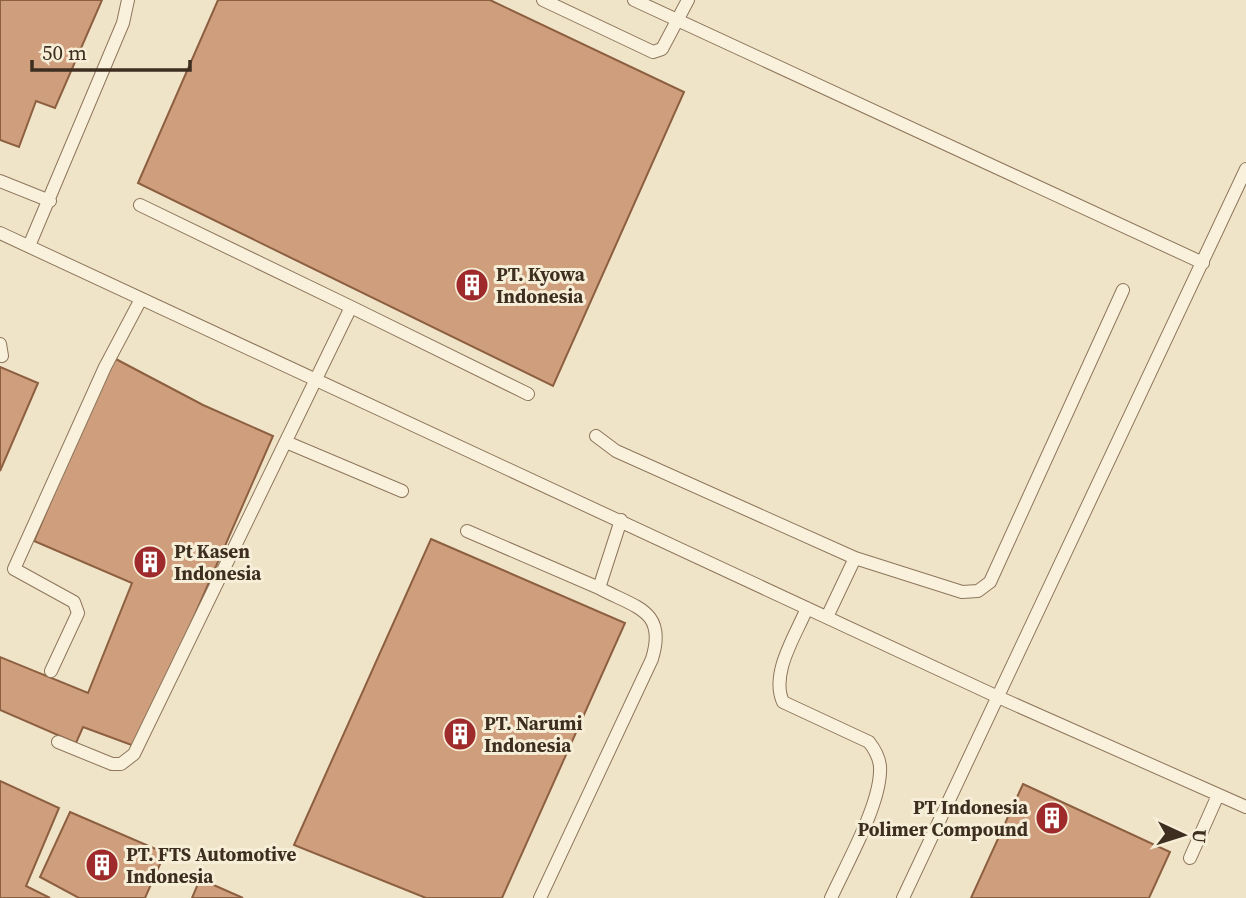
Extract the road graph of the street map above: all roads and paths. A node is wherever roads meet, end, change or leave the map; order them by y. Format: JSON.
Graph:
{"nodes":[{"id":1,"x":128,"y":0,"type":"edge"},
{"id":2,"x":543,"y":0,"type":"edge"},
{"id":3,"x":634,"y":0,"type":"edge"},
{"id":4,"x":688,"y":0,"type":"edge"},
{"id":5,"x":678,"y":22,"type":"junction"},
{"id":6,"x":1246,"y":169,"type":"edge"},
{"id":7,"x":0,"y":181,"type":"edge"},
{"id":8,"x":50,"y":201,"type":"junction"},
{"id":9,"x":140,"y":205,"type":"dead end"},
{"id":10,"x":0,"y":233,"type":"edge"},
{"id":11,"x":29,"y":246,"type":"junction"},
{"id":12,"x":1203,"y":263,"type":"junction"},
{"id":13,"x":1123,"y":290,"type":"dead end"},
{"id":14,"x":141,"y":299,"type":"junction"},
{"id":15,"x":351,"y":307,"type":"junction"},
{"id":16,"x":316,"y":380,"type":"junction"},
{"id":17,"x":528,"y":394,"type":"dead end"},
{"id":18,"x":596,"y":436,"type":"dead end"},
{"id":19,"x":286,"y":442,"type":"junction"},
{"id":20,"x":402,"y":491,"type":"dead end"},
{"id":21,"x":621,"y":520,"type":"junction"},
{"id":22,"x":467,"y":531,"type":"dead end"},
{"id":23,"x":855,"y":558,"type":"junction"},
{"id":24,"x":599,"y":588,"type":"junction"},
{"id":25,"x":807,"y":608,"type":"junction"},
{"id":26,"x":827,"y":617,"type":"junction"},
{"id":27,"x":51,"y":671,"type":"dead end"},
{"id":28,"x":998,"y":697,"type":"junction"},
{"id":29,"x":58,"y":742,"type":"dead end"},
{"id":30,"x":1218,"y":795,"type":"junction"},
{"id":31,"x":1246,"y":807,"type":"edge"},
{"id":32,"x":1190,"y":858,"type":"dead end"},
{"id":33,"x":540,"y":898,"type":"edge"},
{"id":34,"x":831,"y":898,"type":"edge"},
{"id":35,"x":903,"y":898,"type":"edge"}],
"edges":[{"from":1,"to":8,"type":"lane"},
{"from":2,"to":5,"type":"lane"},
{"from":3,"to":5,"type":"lane"},
{"from":4,"to":5,"type":"lane"},
{"from":5,"to":12,"type":"lane"},
{"from":6,"to":12,"type":"lane"},
{"from":7,"to":8,"type":"lane"},
{"from":8,"to":11,"type":"lane"},
{"from":9,"to":15,"type":"lane"},
{"from":10,"to":11,"type":"lane"},
{"from":11,"to":14,"type":"lane"},
{"from":12,"to":28,"type":"lane"},
{"from":13,"to":23,"type":"lane"},
{"from":14,"to":16,"type":"lane"},
{"from":14,"to":27,"type":"lane"},
{"from":15,"to":16,"type":"lane"},
{"from":15,"to":17,"type":"lane"},
{"from":16,"to":19,"type":"lane"},
{"from":16,"to":21,"type":"lane"},
{"from":18,"to":23,"type":"lane"},
{"from":19,"to":20,"type":"lane"},
{"from":19,"to":29,"type":"lane"},
{"from":21,"to":24,"type":"lane"},
{"from":21,"to":25,"type":"lane"},
{"from":22,"to":24,"type":"lane"},
{"from":23,"to":26,"type":"lane"},
{"from":24,"to":33,"type":"lane"},
{"from":25,"to":26,"type":"lane"},
{"from":25,"to":34,"type":"lane"},
{"from":26,"to":28,"type":"lane"},
{"from":28,"to":30,"type":"lane"},
{"from":28,"to":35,"type":"lane"},
{"from":30,"to":31,"type":"lane"},
{"from":30,"to":32,"type":"lane"}]}
